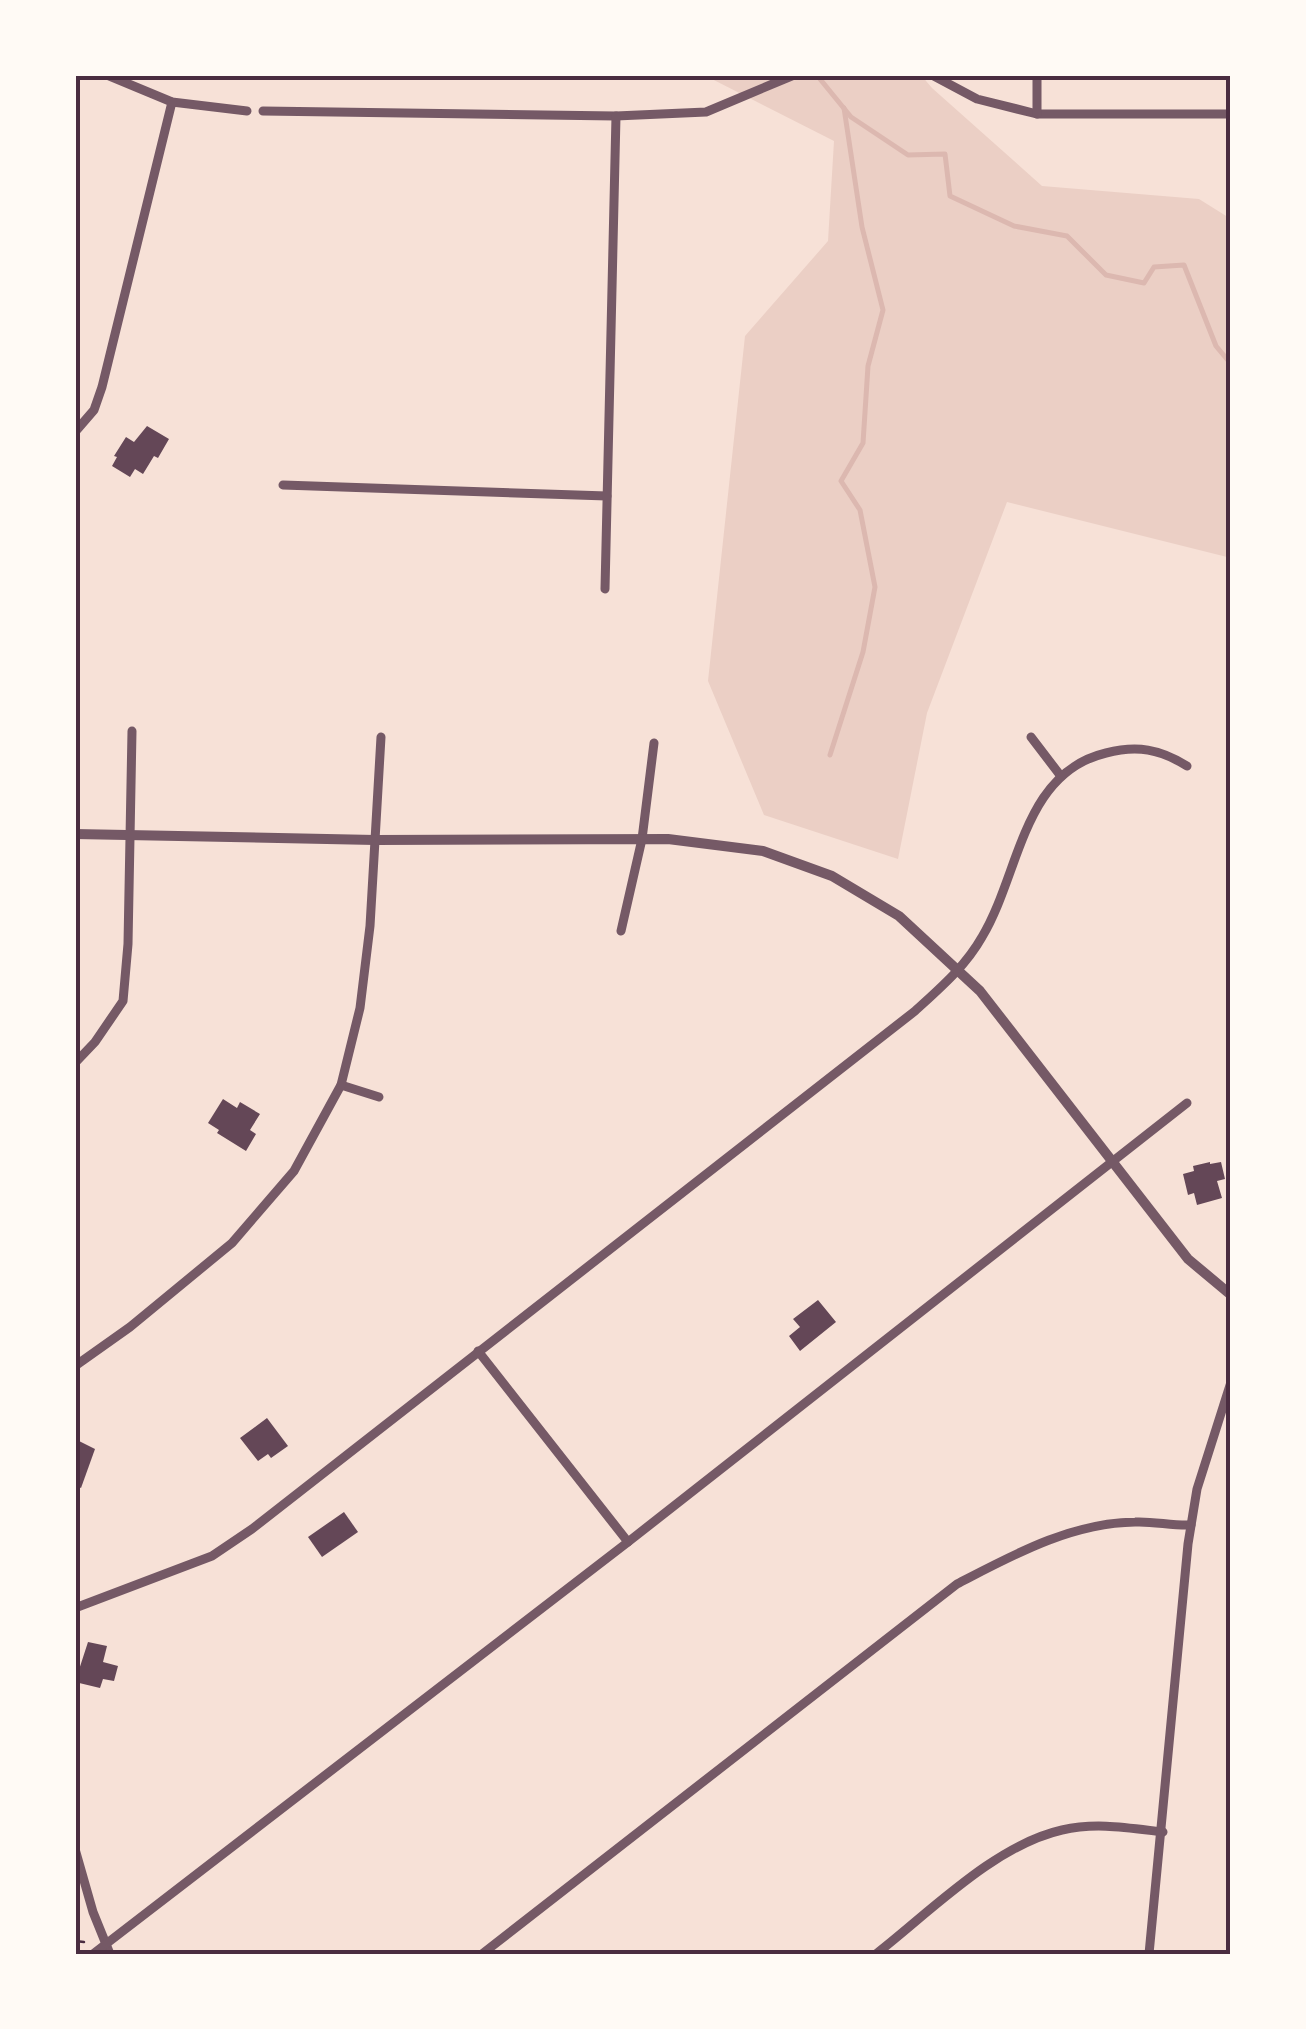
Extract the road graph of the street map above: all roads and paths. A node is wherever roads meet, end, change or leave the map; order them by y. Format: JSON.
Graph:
{"nodes":[{"id":1,"x":106,"y":75,"type":"edge"},
{"id":2,"x":794,"y":75,"type":"edge"},
{"id":3,"x":932,"y":75,"type":"edge"},
{"id":4,"x":1037,"y":75,"type":"edge"},
{"id":5,"x":172,"y":102,"type":"junction"},
{"id":6,"x":248,"y":111,"type":"dead end"},
{"id":7,"x":263,"y":111,"type":"dead end"},
{"id":8,"x":1037,"y":114,"type":"junction"},
{"id":9,"x":1231,"y":114,"type":"edge"},
{"id":10,"x":616,"y":116,"type":"junction"},
{"id":11,"x":75,"y":432,"type":"edge"},
{"id":12,"x":283,"y":484,"type":"dead end"},
{"id":13,"x":607,"y":496,"type":"junction"},
{"id":14,"x":604,"y":589,"type":"dead end"},
{"id":15,"x":132,"y":731,"type":"dead end"},
{"id":16,"x":381,"y":737,"type":"dead end"},
{"id":17,"x":1031,"y":737,"type":"dead end"},
{"id":18,"x":654,"y":743,"type":"dead end"},
{"id":19,"x":1187,"y":766,"type":"dead end"},
{"id":20,"x":1060,"y":775,"type":"junction"},
{"id":21,"x":75,"y":834,"type":"edge"},
{"id":22,"x":130,"y":835,"type":"junction"},
{"id":23,"x":642,"y":839,"type":"junction"},
{"id":24,"x":375,"y":840,"type":"junction"},
{"id":25,"x":622,"y":931,"type":"dead end"},
{"id":26,"x":958,"y":972,"type":"junction"},
{"id":27,"x":75,"y":1062,"type":"edge"},
{"id":28,"x":341,"y":1085,"type":"junction"},
{"id":29,"x":379,"y":1097,"type":"dead end"},
{"id":30,"x":1187,"y":1103,"type":"dead end"},
{"id":31,"x":1112,"y":1160,"type":"junction"},
{"id":32,"x":1231,"y":1294,"type":"edge"},
{"id":33,"x":478,"y":1351,"type":"junction"},
{"id":34,"x":75,"y":1366,"type":"edge"},
{"id":35,"x":1231,"y":1382,"type":"edge"},
{"id":36,"x":1191,"y":1525,"type":"junction"},
{"id":37,"x":628,"y":1542,"type":"junction"},
{"id":38,"x":75,"y":1608,"type":"edge"},
{"id":39,"x":1163,"y":1832,"type":"junction"},
{"id":40,"x":75,"y":1849,"type":"edge"},
{"id":41,"x":108,"y":1949,"type":"edge"},
{"id":42,"x":92,"y":1954,"type":"edge"},
{"id":43,"x":482,"y":1954,"type":"edge"},
{"id":44,"x":876,"y":1954,"type":"edge"},
{"id":45,"x":1149,"y":1954,"type":"edge"}],
"edges":[{"from":1,"to":5,"type":"street"},
{"from":2,"to":10,"type":"street"},
{"from":3,"to":8,"type":"street"},
{"from":4,"to":8,"type":"street"},
{"from":5,"to":6,"type":"street"},
{"from":5,"to":11,"type":"street"},
{"from":7,"to":10,"type":"street"},
{"from":8,"to":9,"type":"street"},
{"from":10,"to":13,"type":"street"},
{"from":12,"to":13,"type":"street"},
{"from":13,"to":14,"type":"street"},
{"from":15,"to":22,"type":"street"},
{"from":16,"to":24,"type":"street"},
{"from":17,"to":20,"type":"street"},
{"from":18,"to":23,"type":"street"},
{"from":19,"to":20,"type":"street"},
{"from":20,"to":26,"type":"street"},
{"from":21,"to":22,"type":"street"},
{"from":22,"to":24,"type":"street"},
{"from":22,"to":27,"type":"street"},
{"from":23,"to":24,"type":"street"},
{"from":23,"to":25,"type":"street"},
{"from":23,"to":26,"type":"street"},
{"from":24,"to":28,"type":"street"},
{"from":26,"to":31,"type":"street"},
{"from":26,"to":33,"type":"street"},
{"from":28,"to":29,"type":"street"},
{"from":28,"to":34,"type":"street"},
{"from":30,"to":31,"type":"street"},
{"from":31,"to":32,"type":"street"},
{"from":31,"to":37,"type":"street"},
{"from":33,"to":37,"type":"street"},
{"from":33,"to":38,"type":"street"},
{"from":35,"to":36,"type":"street"},
{"from":36,"to":39,"type":"street"},
{"from":36,"to":43,"type":"street"},
{"from":37,"to":41,"type":"street"},
{"from":39,"to":44,"type":"street"},
{"from":39,"to":45,"type":"street"},
{"from":40,"to":41,"type":"street"},
{"from":41,"to":42,"type":"street"}]}
